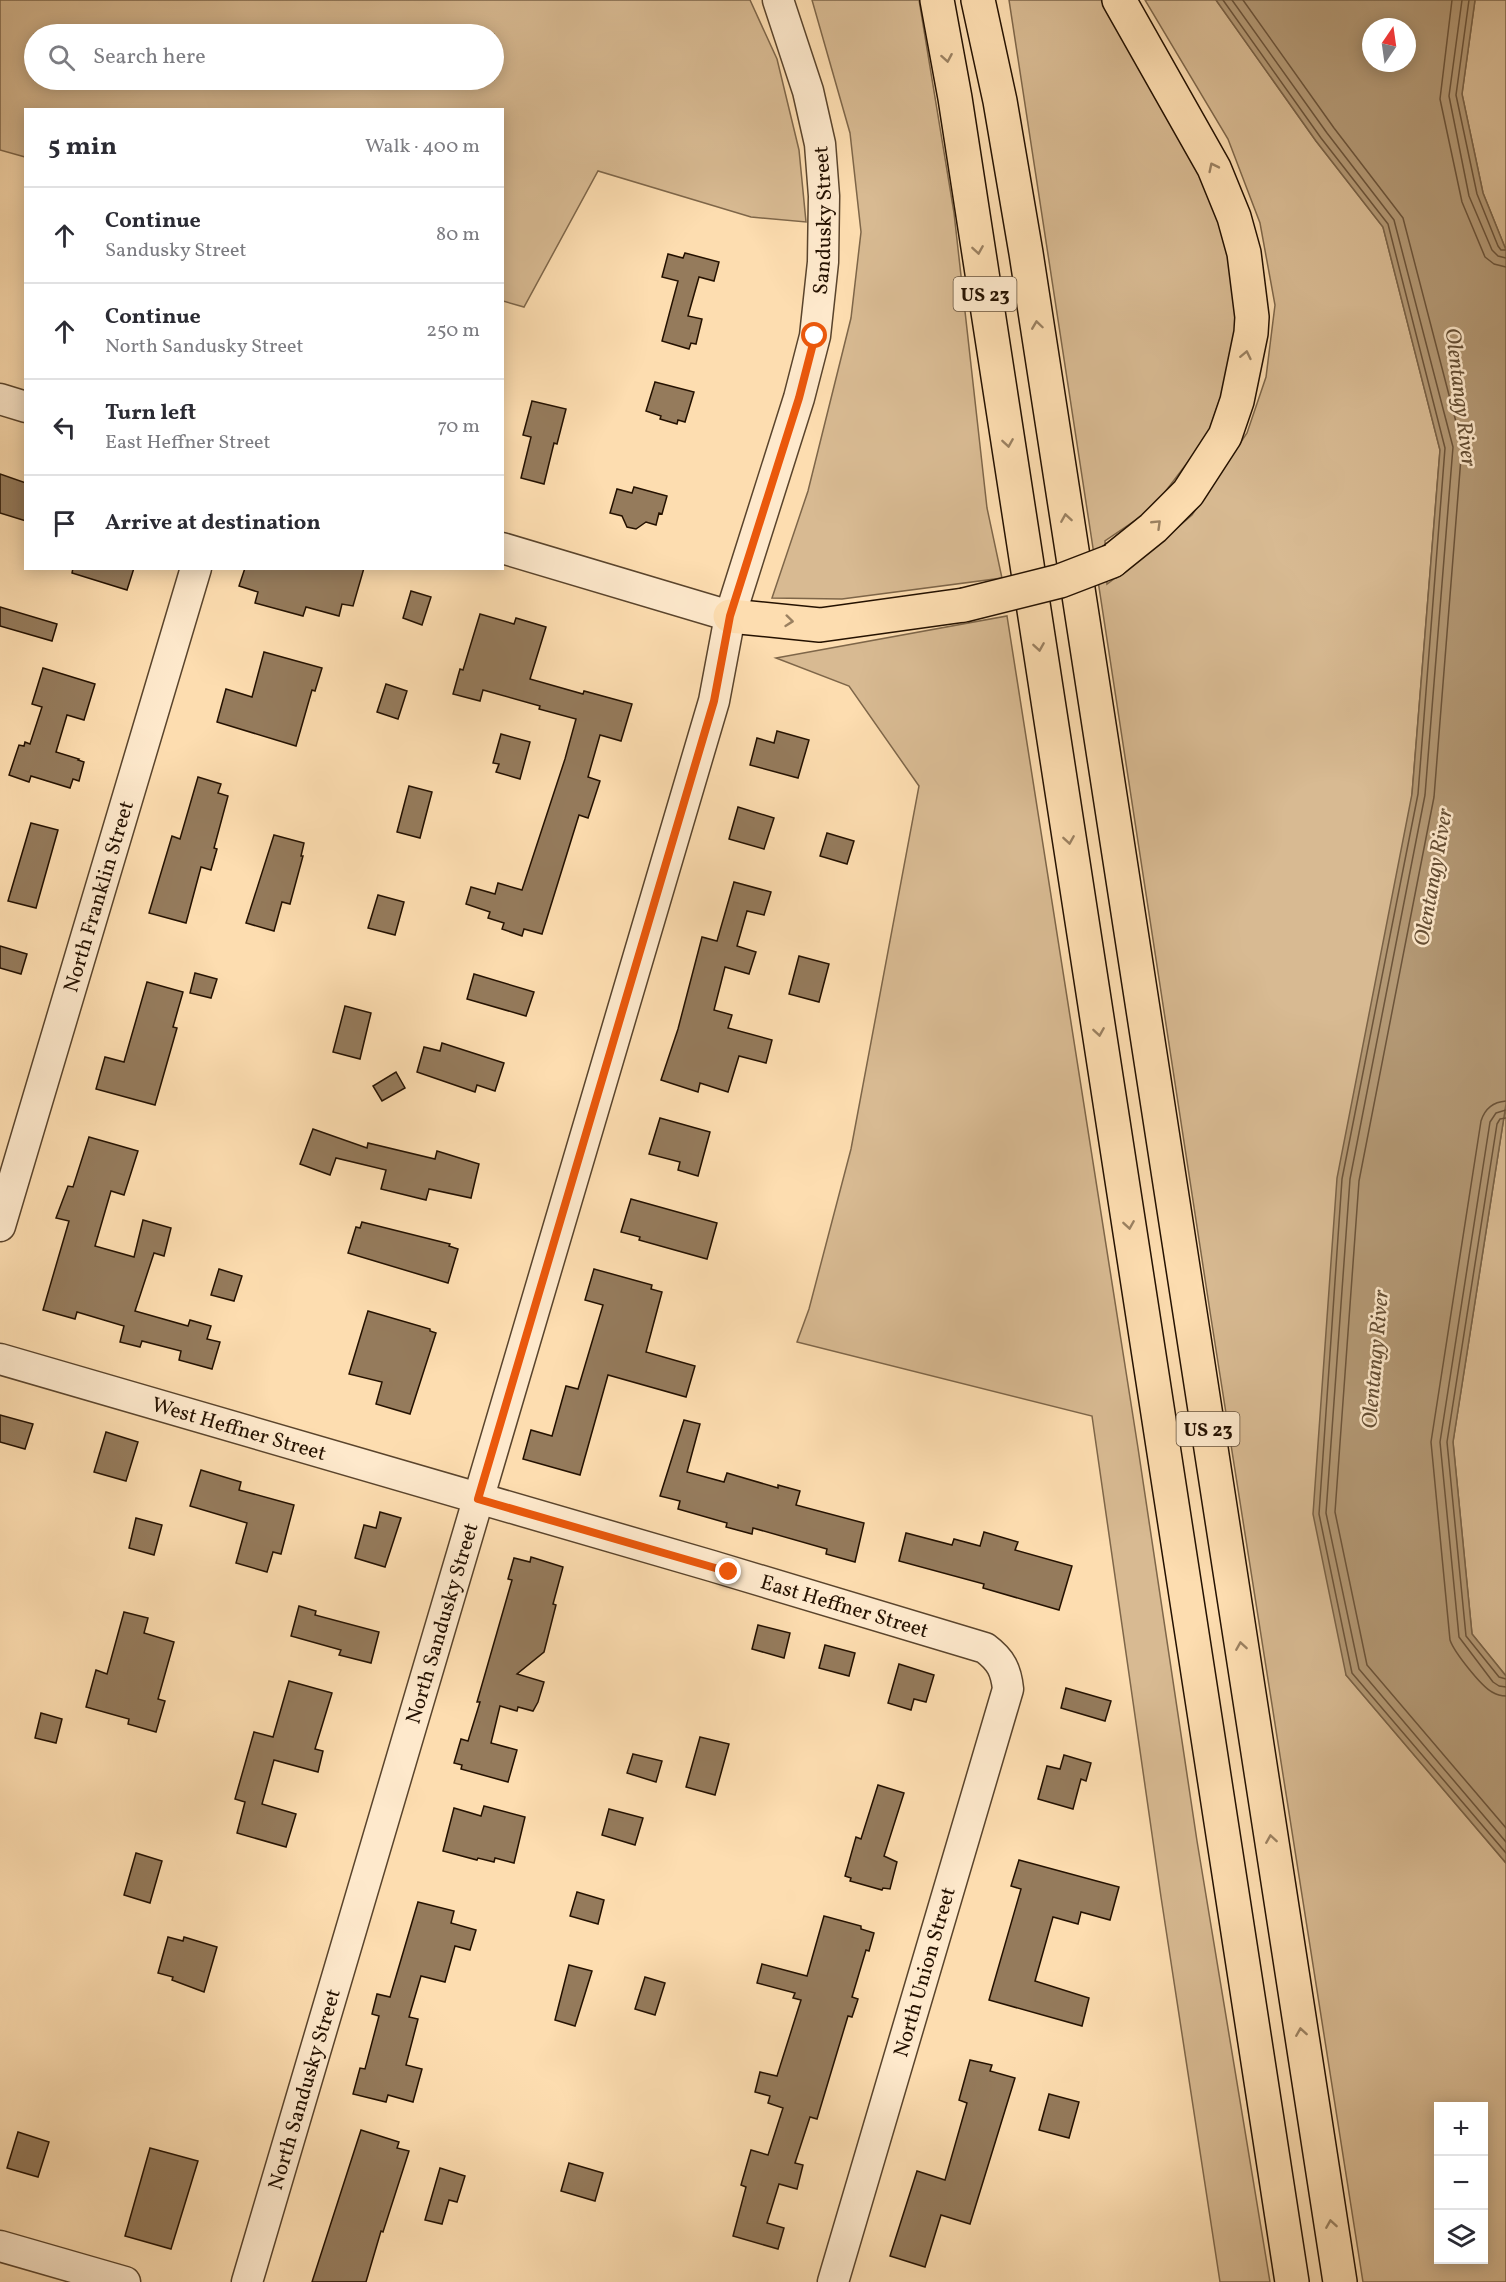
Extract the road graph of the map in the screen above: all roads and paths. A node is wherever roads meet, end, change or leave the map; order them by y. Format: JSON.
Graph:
{"nodes":[{"id":1,"x":778,"y":0,"type":"edge"},
{"id":2,"x":938,"y":0,"type":"edge"},
{"id":3,"x":978,"y":0,"type":"edge"},
{"id":4,"x":1119,"y":0,"type":"edge"},
{"id":5,"x":0,"y":399,"type":"edge"},
{"id":6,"x":24,"y":406,"type":"edge"},
{"id":7,"x":504,"y":549,"type":"edge"},
{"id":8,"x":195,"y":570,"type":"edge"},
{"id":9,"x":730,"y":616,"type":"junction"},
{"id":10,"x":0,"y":1226,"type":"edge"},
{"id":11,"x":0,"y":1359,"type":"edge"},
{"id":12,"x":478,"y":1499,"type":"junction"},
{"id":13,"x":1001,"y":1663,"type":"joint"},
{"id":14,"x":0,"y":2246,"type":"edge"},
{"id":15,"x":125,"y":2282,"type":"edge"},
{"id":16,"x":247,"y":2282,"type":"edge"},
{"id":17,"x":832,"y":2282,"type":"edge"},
{"id":18,"x":1292,"y":2282,"type":"edge"},
{"id":19,"x":1340,"y":2282,"type":"edge"}],
"edges":[{"from":1,"to":9,"type":"street","name":"Sandusky Street"},
{"from":2,"to":18,"type":"highway","number":"US 23","one_way":true},
{"from":19,"to":3,"type":"highway","number":"US 23","one_way":true},
{"from":9,"to":4,"type":"highway","one_way":true,"bridge":true},
{"from":5,"to":6,"type":"street"},
{"from":7,"to":9,"type":"street"},
{"from":8,"to":10,"type":"street","name":"North Franklin Street"},
{"from":9,"to":12,"type":"street","name":"North Sandusky Street"},
{"from":11,"to":12,"type":"street","name":"West Heffner Street"},
{"from":12,"to":13,"type":"street","name":"East Heffner Street"},
{"from":12,"to":16,"type":"street","name":"North Sandusky Street"},
{"from":13,"to":17,"type":"street","name":"North Union Street"},
{"from":14,"to":15,"type":"street"}]}
